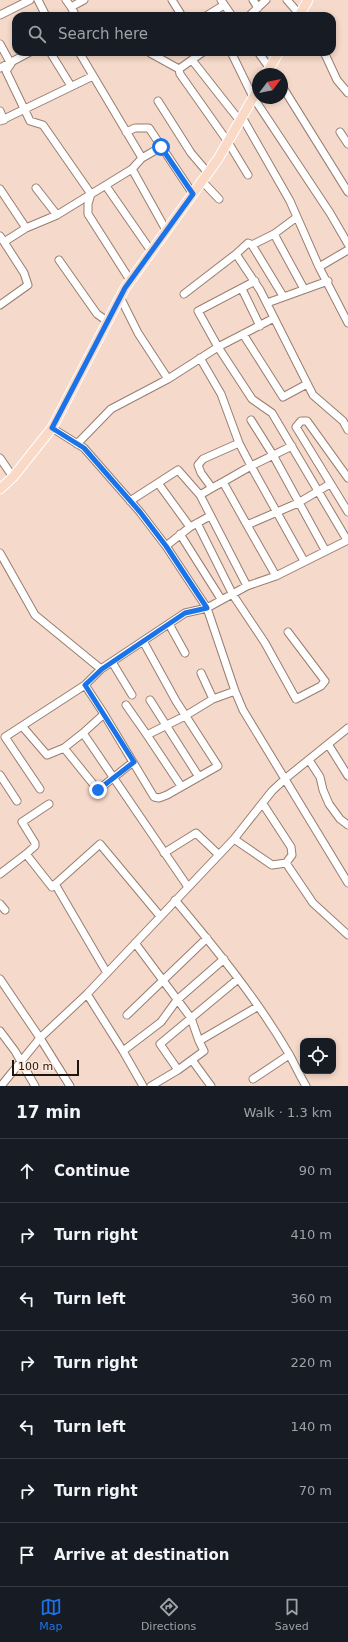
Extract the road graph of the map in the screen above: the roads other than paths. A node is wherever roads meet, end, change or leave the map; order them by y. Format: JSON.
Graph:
{"nodes":[{"id":1,"x":30,"y":0,"type":"edge"},
{"id":2,"x":38,"y":0,"type":"edge"},
{"id":3,"x":66,"y":0,"type":"edge"},
{"id":4,"x":84,"y":0,"type":"edge"},
{"id":5,"x":172,"y":0,"type":"edge"},
{"id":6,"x":253,"y":0,"type":"edge"},
{"id":7,"x":266,"y":0,"type":"edge"},
{"id":8,"x":287,"y":0,"type":"edge"},
{"id":9,"x":308,"y":0,"type":"edge"},
{"id":10,"x":223,"y":2,"type":"edge"},
{"id":11,"x":71,"y":7,"type":"junction"},
{"id":12,"x":258,"y":8,"type":"junction"},
{"id":13,"x":44,"y":12,"type":"edge"},
{"id":14,"x":74,"y":12,"type":"edge"},
{"id":15,"x":180,"y":12,"type":"edge"},
{"id":16,"x":211,"y":12,"type":"edge"},
{"id":17,"x":229,"y":12,"type":"edge"},
{"id":18,"x":254,"y":12,"type":"edge"},
{"id":19,"x":297,"y":12,"type":"edge"},
{"id":20,"x":302,"y":12,"type":"edge"},
{"id":21,"x":0,"y":15,"type":"edge"},
{"id":22,"x":0,"y":44,"type":"edge"},
{"id":23,"x":24,"y":56,"type":"edge"},
{"id":24,"x":52,"y":56,"type":"edge"},
{"id":25,"x":81,"y":56,"type":"edge"},
{"id":26,"x":155,"y":56,"type":"edge"},
{"id":27,"x":198,"y":56,"type":"edge"},
{"id":28,"x":232,"y":56,"type":"edge"},
{"id":29,"x":260,"y":56,"type":"edge"},
{"id":30,"x":277,"y":56,"type":"edge"},
{"id":31,"x":326,"y":56,"type":"edge"},
{"id":32,"x":192,"y":60,"type":"junction"},
{"id":33,"x":11,"y":64,"type":"junction"},
{"id":34,"x":0,"y":68,"type":"edge"},
{"id":35,"x":268,"y":68,"type":"edge"},
{"id":36,"x":272,"y":68,"type":"edge"},
{"id":37,"x":179,"y":70,"type":"junction"},
{"id":38,"x":92,"y":76,"type":"junction"},
{"id":39,"x":71,"y":86,"type":"junction"},
{"id":40,"x":348,"y":93,"type":"edge"},
{"id":41,"x":252,"y":95,"type":"edge"},
{"id":42,"x":288,"y":96,"type":"edge"},
{"id":43,"x":252,"y":99,"type":"edge"},
{"id":44,"x":158,"y":101,"type":"dead end"},
{"id":45,"x":258,"y":104,"type":"edge"},
{"id":46,"x":24,"y":109,"type":"junction"},
{"id":47,"x":0,"y":111,"type":"edge"},
{"id":48,"x":241,"y":118,"type":"junction"},
{"id":49,"x":2,"y":121,"type":"edge"},
{"id":50,"x":126,"y":132,"type":"junction"},
{"id":51,"x":340,"y":132,"type":"dead end"},
{"id":52,"x":228,"y":142,"type":"junction"},
{"id":53,"x":348,"y":144,"type":"edge"},
{"id":54,"x":161,"y":147,"type":"junction"},
{"id":55,"x":142,"y":158,"type":"junction"},
{"id":56,"x":132,"y":170,"type":"junction"},
{"id":57,"x":208,"y":173,"type":"junction"},
{"id":58,"x":248,"y":175,"type":"dead end"},
{"id":59,"x":202,"y":181,"type":"junction"},
{"id":60,"x":106,"y":186,"type":"junction"},
{"id":61,"x":36,"y":188,"type":"dead end"},
{"id":62,"x":0,"y":189,"type":"edge"},
{"id":63,"x":348,"y":192,"type":"edge"},
{"id":64,"x":91,"y":194,"type":"junction"},
{"id":65,"x":193,"y":194,"type":"junction"},
{"id":66,"x":218,"y":199,"type":"dead end"},
{"id":67,"x":57,"y":215,"type":"junction"},
{"id":68,"x":297,"y":218,"type":"junction"},
{"id":69,"x":26,"y":228,"type":"junction"},
{"id":70,"x":166,"y":230,"type":"junction"},
{"id":71,"x":274,"y":234,"type":"junction"},
{"id":72,"x":2,"y":239,"type":"edge"},
{"id":73,"x":348,"y":244,"type":"edge"},
{"id":74,"x":252,"y":245,"type":"junction"},
{"id":75,"x":348,"y":250,"type":"edge"},
{"id":76,"x":151,"y":251,"type":"junction"},
{"id":77,"x":236,"y":254,"type":"junction"},
{"id":78,"x":59,"y":260,"type":"dead end"},
{"id":79,"x":319,"y":267,"type":"junction"},
{"id":80,"x":130,"y":280,"type":"junction"},
{"id":81,"x":255,"y":281,"type":"junction"},
{"id":82,"x":328,"y":282,"type":"junction"},
{"id":83,"x":242,"y":289,"type":"junction"},
{"id":84,"x":304,"y":289,"type":"junction"},
{"id":85,"x":184,"y":294,"type":"dead end"},
{"id":86,"x":283,"y":296,"type":"junction"},
{"id":87,"x":120,"y":297,"type":"junction"},
{"id":88,"x":266,"y":303,"type":"junction"},
{"id":89,"x":0,"y":304,"type":"edge"},
{"id":90,"x":274,"y":318,"type":"junction"},
{"id":91,"x":107,"y":321,"type":"junction"},
{"id":92,"x":348,"y":322,"type":"edge"},
{"id":93,"x":260,"y":326,"type":"junction"},
{"id":94,"x":243,"y":334,"type":"junction"},
{"id":95,"x":218,"y":347,"type":"junction"},
{"id":96,"x":200,"y":358,"type":"junction"},
{"id":97,"x":168,"y":379,"type":"junction"},
{"id":98,"x":307,"y":384,"type":"junction"},
{"id":99,"x":251,"y":420,"type":"dead end"},
{"id":100,"x":52,"y":428,"type":"junction"},
{"id":101,"x":348,"y":430,"type":"edge"},
{"id":102,"x":239,"y":443,"type":"junction"},
{"id":103,"x":77,"y":444,"type":"junction"},
{"id":104,"x":292,"y":446,"type":"junction"},
{"id":105,"x":273,"y":455,"type":"junction"},
{"id":106,"x":0,"y":458,"type":"edge"},
{"id":107,"x":251,"y":466,"type":"junction"},
{"id":108,"x":348,"y":478,"type":"edge"},
{"id":109,"x":223,"y":482,"type":"junction"},
{"id":110,"x":158,"y":483,"type":"junction"},
{"id":111,"x":7,"y":484,"type":"edge"},
{"id":112,"x":330,"y":484,"type":"junction"},
{"id":113,"x":212,"y":488,"type":"junction"},
{"id":114,"x":318,"y":492,"type":"junction"},
{"id":115,"x":0,"y":494,"type":"edge"},
{"id":116,"x":200,"y":495,"type":"junction"},
{"id":117,"x":130,"y":501,"type":"junction"},
{"id":118,"x":298,"y":503,"type":"junction"},
{"id":119,"x":275,"y":512,"type":"junction"},
{"id":120,"x":348,"y":512,"type":"edge"},
{"id":121,"x":210,"y":516,"type":"junction"},
{"id":122,"x":197,"y":523,"type":"junction"},
{"id":123,"x":247,"y":525,"type":"junction"},
{"id":124,"x":190,"y":527,"type":"junction"},
{"id":125,"x":180,"y":534,"type":"junction"},
{"id":126,"x":348,"y":540,"type":"edge"},
{"id":127,"x":166,"y":546,"type":"junction"},
{"id":128,"x":325,"y":550,"type":"junction"},
{"id":129,"x":0,"y":553,"type":"edge"},
{"id":130,"x":304,"y":561,"type":"junction"},
{"id":131,"x":276,"y":576,"type":"junction"},
{"id":132,"x":247,"y":586,"type":"junction"},
{"id":133,"x":233,"y":595,"type":"junction"},
{"id":134,"x":221,"y":600,"type":"junction"},
{"id":135,"x":207,"y":608,"type":"junction"},
{"id":136,"x":169,"y":624,"type":"junction"},
{"id":137,"x":288,"y":632,"type":"dead end"},
{"id":138,"x":143,"y":641,"type":"junction"},
{"id":139,"x":185,"y":653,"type":"dead end"},
{"id":140,"x":112,"y":662,"type":"junction"},
{"id":141,"x":102,"y":669,"type":"junction"},
{"id":142,"x":201,"y":673,"type":"dead end"},
{"id":143,"x":85,"y":685,"type":"junction"},
{"id":144,"x":235,"y":691,"type":"junction"},
{"id":145,"x":132,"y":694,"type":"dead end"},
{"id":146,"x":214,"y":699,"type":"junction"},
{"id":147,"x":150,"y":700,"type":"dead end"},
{"id":148,"x":126,"y":705,"type":"dead end"},
{"id":149,"x":104,"y":714,"type":"junction"},
{"id":150,"x":185,"y":716,"type":"junction"},
{"id":151,"x":166,"y":725,"type":"junction"},
{"id":152,"x":22,"y":726,"type":"junction"},
{"id":153,"x":348,"y":728,"type":"edge"},
{"id":154,"x":83,"y":733,"type":"junction"},
{"id":155,"x":147,"y":735,"type":"junction"},
{"id":156,"x":2,"y":738,"type":"edge"},
{"id":157,"x":328,"y":744,"type":"junction"},
{"id":158,"x":64,"y":748,"type":"junction"},
{"id":159,"x":308,"y":760,"type":"junction"},
{"id":160,"x":134,"y":762,"type":"junction"},
{"id":161,"x":347,"y":773,"type":"edge"},
{"id":162,"x":0,"y":775,"type":"edge"},
{"id":163,"x":199,"y":777,"type":"junction"},
{"id":164,"x":114,"y":778,"type":"junction"},
{"id":165,"x":286,"y":778,"type":"junction"},
{"id":166,"x":181,"y":786,"type":"junction"},
{"id":167,"x":40,"y":789,"type":"dead end"},
{"id":168,"x":16,"y":801,"type":"dead end"},
{"id":169,"x":49,"y":804,"type":"dead end"},
{"id":170,"x":263,"y":804,"type":"junction"},
{"id":171,"x":348,"y":825,"type":"edge"},
{"id":172,"x":234,"y":839,"type":"junction"},
{"id":173,"x":164,"y":853,"type":"junction"},
{"id":174,"x":26,"y":854,"type":"junction"},
{"id":175,"x":219,"y":855,"type":"junction"},
{"id":176,"x":0,"y":863,"type":"edge"},
{"id":177,"x":286,"y":863,"type":"junction"},
{"id":178,"x":2,"y":872,"type":"edge"},
{"id":179,"x":348,"y":883,"type":"edge"},
{"id":180,"x":55,"y":884,"type":"junction"},
{"id":181,"x":188,"y":887,"type":"junction"},
{"id":182,"x":176,"y":900,"type":"junction"},
{"id":183,"x":160,"y":916,"type":"junction"},
{"id":184,"x":348,"y":935,"type":"edge"},
{"id":185,"x":207,"y":938,"type":"junction"},
{"id":186,"x":135,"y":943,"type":"junction"},
{"id":187,"x":224,"y":959,"type":"junction"},
{"id":188,"x":107,"y":973,"type":"junction"},
{"id":189,"x":0,"y":979,"type":"edge"},
{"id":190,"x":238,"y":979,"type":"junction"},
{"id":191,"x":162,"y":980,"type":"junction"},
{"id":192,"x":87,"y":994,"type":"junction"},
{"id":193,"x":178,"y":1000,"type":"junction"},
{"id":194,"x":257,"y":1007,"type":"junction"},
{"id":195,"x":127,"y":1015,"type":"dead end"},
{"id":196,"x":191,"y":1018,"type":"junction"},
{"id":197,"x":0,"y":1031,"type":"edge"},
{"id":198,"x":40,"y":1038,"type":"junction"},
{"id":199,"x":199,"y":1041,"type":"junction"},
{"id":200,"x":123,"y":1051,"type":"junction"},
{"id":201,"x":289,"y":1055,"type":"junction"},
{"id":202,"x":192,"y":1060,"type":"junction"},
{"id":203,"x":21,"y":1062,"type":"junction"},
{"id":204,"x":178,"y":1070,"type":"junction"},
{"id":205,"x":253,"y":1079,"type":"dead end"},
{"id":206,"x":3,"y":1085,"type":"edge"},
{"id":207,"x":35,"y":1086,"type":"edge"},
{"id":208,"x":70,"y":1086,"type":"edge"},
{"id":209,"x":142,"y":1086,"type":"edge"},
{"id":210,"x":151,"y":1086,"type":"edge"},
{"id":211,"x":211,"y":1086,"type":"edge"},
{"id":212,"x":306,"y":1086,"type":"edge"}],
"edges":[{"from":1,"to":21,"type":"street"},
{"from":2,"to":13,"type":"street"},
{"from":3,"to":11,"type":"street"},
{"from":4,"to":11,"type":"street"},
{"from":5,"to":15,"type":"street"},
{"from":6,"to":12,"type":"street"},
{"from":7,"to":12,"type":"street"},
{"from":8,"to":19,"type":"street"},
{"from":9,"to":20,"type":"main road"},
{"from":10,"to":16,"type":"street"},
{"from":10,"to":17,"type":"street"},
{"from":11,"to":14,"type":"street"},
{"from":12,"to":18,"type":"street"},
{"from":22,"to":33,"type":"street"},
{"from":23,"to":33,"type":"street"},
{"from":24,"to":39,"type":"street"},
{"from":25,"to":38,"type":"street"},
{"from":26,"to":37,"type":"street"},
{"from":27,"to":32,"type":"street"},
{"from":28,"to":41,"type":"street"},
{"from":29,"to":35,"type":"street"},
{"from":30,"to":36,"type":"main road"},
{"from":31,"to":40,"type":"street"},
{"from":32,"to":37,"type":"street"},
{"from":32,"to":48,"type":"street"},
{"from":33,"to":34,"type":"street"},
{"from":33,"to":46,"type":"street"},
{"from":37,"to":52,"type":"street"},
{"from":38,"to":39,"type":"street"},
{"from":38,"to":50,"type":"street"},
{"from":39,"to":46,"type":"street"},
{"from":42,"to":63,"type":"street"},
{"from":43,"to":48,"type":"main road"},
{"from":44,"to":57,"type":"street"},
{"from":45,"to":73,"type":"street"},
{"from":46,"to":49,"type":"street"},
{"from":46,"to":64,"type":"street"},
{"from":47,"to":49,"type":"street"},
{"from":48,"to":52,"type":"main road"},
{"from":48,"to":68,"type":"street"},
{"from":50,"to":54,"type":"street"},
{"from":50,"to":55,"type":"street"},
{"from":51,"to":53,"type":"street"},
{"from":52,"to":57,"type":"main road"},
{"from":52,"to":58,"type":"street"},
{"from":54,"to":55,"type":"street"},
{"from":54,"to":65,"type":"street"},
{"from":55,"to":56,"type":"street"},
{"from":56,"to":60,"type":"street"},
{"from":56,"to":70,"type":"street"},
{"from":57,"to":59,"type":"main road"},
{"from":59,"to":65,"type":"main road"},
{"from":59,"to":66,"type":"street"},
{"from":60,"to":64,"type":"street"},
{"from":60,"to":76,"type":"street"},
{"from":61,"to":67,"type":"street"},
{"from":62,"to":69,"type":"street"},
{"from":64,"to":67,"type":"street"},
{"from":64,"to":80,"type":"street"},
{"from":65,"to":70,"type":"main road"},
{"from":67,"to":69,"type":"street"},
{"from":68,"to":71,"type":"street"},
{"from":68,"to":79,"type":"street"},
{"from":69,"to":72,"type":"street"},
{"from":70,"to":76,"type":"main road"},
{"from":71,"to":74,"type":"street"},
{"from":71,"to":84,"type":"street"},
{"from":72,"to":89,"type":"street"},
{"from":74,"to":77,"type":"street"},
{"from":74,"to":86,"type":"street"},
{"from":75,"to":79,"type":"street"},
{"from":76,"to":80,"type":"main road"},
{"from":77,"to":81,"type":"street"},
{"from":77,"to":85,"type":"street"},
{"from":78,"to":91,"type":"street"},
{"from":79,"to":82,"type":"street"},
{"from":80,"to":87,"type":"main road"},
{"from":81,"to":83,"type":"street"},
{"from":81,"to":88,"type":"street"},
{"from":82,"to":84,"type":"street"},
{"from":82,"to":92,"type":"street"},
{"from":83,"to":93,"type":"street"},
{"from":83,"to":95,"type":"street"},
{"from":84,"to":86,"type":"street"},
{"from":86,"to":88,"type":"street"},
{"from":87,"to":91,"type":"main road"},
{"from":87,"to":97,"type":"street"},
{"from":88,"to":90,"type":"street"},
{"from":90,"to":93,"type":"street"},
{"from":90,"to":98,"type":"street"},
{"from":91,"to":100,"type":"main road"},
{"from":93,"to":94,"type":"street"},
{"from":94,"to":95,"type":"street"},
{"from":94,"to":98,"type":"street"},
{"from":95,"to":96,"type":"street"},
{"from":95,"to":104,"type":"street"},
{"from":96,"to":97,"type":"street"},
{"from":96,"to":102,"type":"street"},
{"from":97,"to":103,"type":"street"},
{"from":98,"to":101,"type":"street"},
{"from":99,"to":105,"type":"street"},
{"from":100,"to":103,"type":"street"},
{"from":100,"to":111,"type":"main road"},
{"from":102,"to":107,"type":"street"},
{"from":102,"to":113,"type":"street"},
{"from":103,"to":117,"type":"street"},
{"from":104,"to":105,"type":"street"},
{"from":104,"to":114,"type":"street"},
{"from":105,"to":107,"type":"street"},
{"from":105,"to":118,"type":"street"},
{"from":106,"to":111,"type":"street"},
{"from":107,"to":109,"type":"street"},
{"from":107,"to":119,"type":"street"},
{"from":108,"to":112,"type":"street"},
{"from":109,"to":113,"type":"street"},
{"from":109,"to":123,"type":"street"},
{"from":110,"to":116,"type":"street"},
{"from":110,"to":117,"type":"street"},
{"from":110,"to":124,"type":"street"},
{"from":111,"to":115,"type":"main road"},
{"from":112,"to":114,"type":"street"},
{"from":112,"to":120,"type":"street"},
{"from":113,"to":116,"type":"street"},
{"from":114,"to":118,"type":"street"},
{"from":114,"to":126,"type":"street"},
{"from":116,"to":121,"type":"street"},
{"from":117,"to":127,"type":"street"},
{"from":118,"to":119,"type":"street"},
{"from":118,"to":128,"type":"street"},
{"from":119,"to":123,"type":"street"},
{"from":119,"to":130,"type":"street"},
{"from":121,"to":122,"type":"street"},
{"from":121,"to":132,"type":"street"},
{"from":122,"to":124,"type":"street"},
{"from":122,"to":133,"type":"street"},
{"from":123,"to":131,"type":"street"},
{"from":124,"to":125,"type":"street"},
{"from":125,"to":127,"type":"street"},
{"from":125,"to":134,"type":"street"},
{"from":126,"to":128,"type":"street"},
{"from":127,"to":135,"type":"street"},
{"from":128,"to":130,"type":"street"},
{"from":129,"to":141,"type":"street"},
{"from":130,"to":131,"type":"street"},
{"from":131,"to":132,"type":"street"},
{"from":132,"to":133,"type":"street"},
{"from":133,"to":134,"type":"street"},
{"from":133,"to":137,"type":"street"},
{"from":134,"to":135,"type":"street"},
{"from":135,"to":136,"type":"street"},
{"from":135,"to":144,"type":"street"},
{"from":136,"to":138,"type":"street"},
{"from":136,"to":139,"type":"street"},
{"from":138,"to":140,"type":"street"},
{"from":138,"to":150,"type":"street"},
{"from":140,"to":141,"type":"street"},
{"from":140,"to":145,"type":"street"},
{"from":141,"to":143,"type":"street"},
{"from":142,"to":146,"type":"street"},
{"from":143,"to":149,"type":"street"},
{"from":143,"to":152,"type":"street"},
{"from":144,"to":146,"type":"street"},
{"from":144,"to":165,"type":"street"},
{"from":146,"to":150,"type":"street"},
{"from":147,"to":151,"type":"street"},
{"from":148,"to":155,"type":"street"},
{"from":149,"to":154,"type":"street"},
{"from":149,"to":160,"type":"street"},
{"from":150,"to":151,"type":"street"},
{"from":150,"to":163,"type":"street"},
{"from":151,"to":155,"type":"street"},
{"from":151,"to":163,"type":"street"},
{"from":152,"to":156,"type":"street"},
{"from":152,"to":158,"type":"street"},
{"from":153,"to":157,"type":"street"},
{"from":154,"to":158,"type":"street"},
{"from":154,"to":164,"type":"street"},
{"from":155,"to":166,"type":"street"},
{"from":156,"to":167,"type":"street"},
{"from":157,"to":159,"type":"street"},
{"from":157,"to":161,"type":"street"},
{"from":158,"to":164,"type":"street"},
{"from":159,"to":165,"type":"street"},
{"from":159,"to":171,"type":"street"},
{"from":160,"to":164,"type":"street"},
{"from":160,"to":166,"type":"street"},
{"from":162,"to":168,"type":"street"},
{"from":163,"to":166,"type":"street"},
{"from":164,"to":173,"type":"street"},
{"from":165,"to":170,"type":"street"},
{"from":165,"to":179,"type":"street"},
{"from":169,"to":174,"type":"street"},
{"from":170,"to":172,"type":"street"},
{"from":170,"to":177,"type":"street"},
{"from":172,"to":175,"type":"street"},
{"from":172,"to":177,"type":"street"},
{"from":173,"to":175,"type":"street"},
{"from":173,"to":181,"type":"street"},
{"from":174,"to":178,"type":"street"},
{"from":174,"to":180,"type":"street"},
{"from":175,"to":181,"type":"street"},
{"from":176,"to":178,"type":"street"},
{"from":177,"to":184,"type":"street"},
{"from":180,"to":183,"type":"street"},
{"from":180,"to":188,"type":"street"},
{"from":181,"to":182,"type":"street"},
{"from":182,"to":183,"type":"street"},
{"from":182,"to":185,"type":"street"},
{"from":183,"to":186,"type":"street"},
{"from":185,"to":187,"type":"street"},
{"from":185,"to":191,"type":"street"},
{"from":186,"to":188,"type":"street"},
{"from":186,"to":191,"type":"street"},
{"from":187,"to":190,"type":"street"},
{"from":187,"to":193,"type":"street"},
{"from":188,"to":192,"type":"street"},
{"from":189,"to":198,"type":"street"},
{"from":190,"to":194,"type":"street"},
{"from":190,"to":196,"type":"street"},
{"from":191,"to":193,"type":"street"},
{"from":191,"to":195,"type":"street"},
{"from":192,"to":198,"type":"street"},
{"from":192,"to":200,"type":"street"},
{"from":193,"to":196,"type":"street"},
{"from":193,"to":200,"type":"street"},
{"from":194,"to":199,"type":"street"},
{"from":194,"to":201,"type":"street"},
{"from":196,"to":199,"type":"street"},
{"from":196,"to":204,"type":"street"},
{"from":197,"to":203,"type":"street"},
{"from":198,"to":203,"type":"street"},
{"from":198,"to":208,"type":"street"},
{"from":199,"to":202,"type":"street"},
{"from":200,"to":209,"type":"street"},
{"from":201,"to":205,"type":"street"},
{"from":201,"to":212,"type":"street"},
{"from":202,"to":204,"type":"street"},
{"from":202,"to":211,"type":"street"},
{"from":203,"to":206,"type":"street"},
{"from":203,"to":207,"type":"street"},
{"from":204,"to":210,"type":"street"}]}
